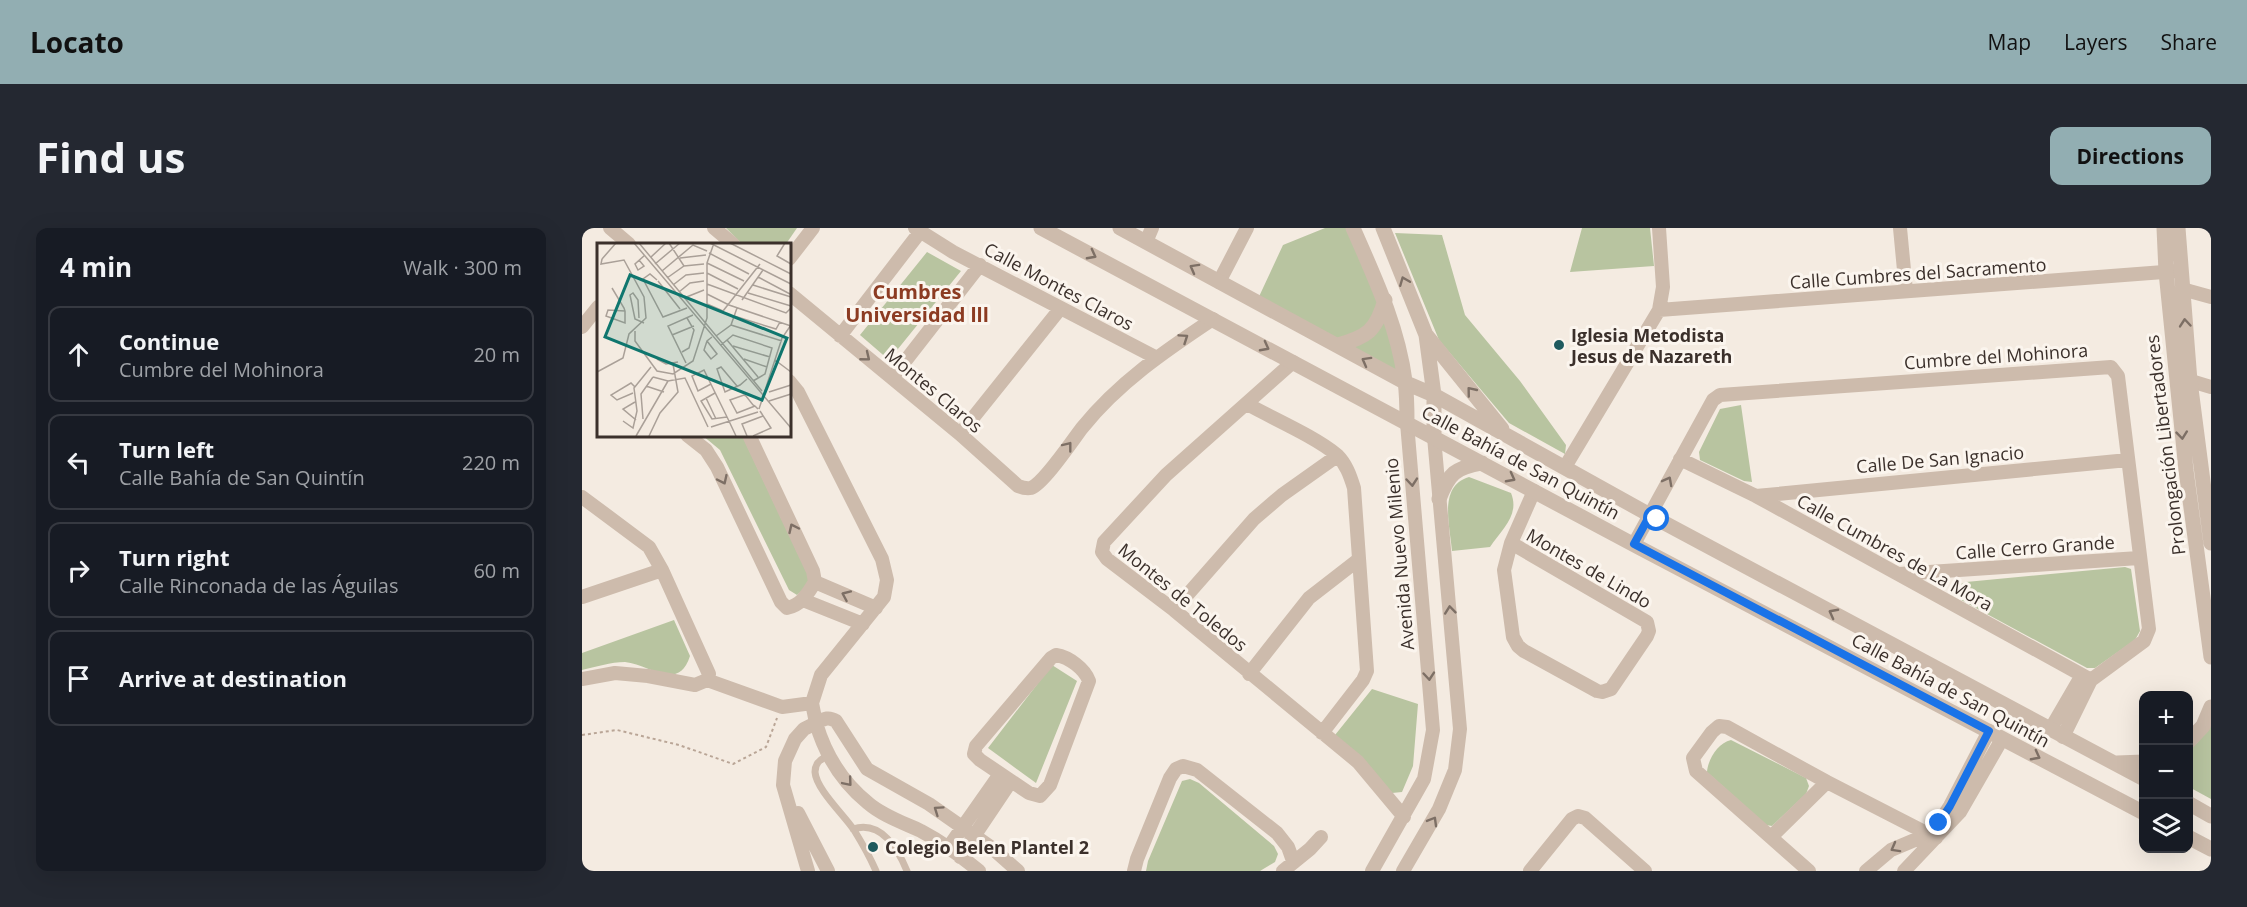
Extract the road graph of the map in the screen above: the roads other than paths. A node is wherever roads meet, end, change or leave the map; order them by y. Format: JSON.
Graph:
{"nodes":[{"id":1,"x":610,"y":228,"type":"edge"},
{"id":2,"x":714,"y":228,"type":"edge"},
{"id":3,"x":813,"y":228,"type":"edge"},
{"id":4,"x":1041,"y":228,"type":"edge"},
{"id":5,"x":1120,"y":228,"type":"edge"},
{"id":6,"x":1247,"y":228,"type":"edge"},
{"id":7,"x":1353,"y":228,"type":"edge"},
{"id":8,"x":1383,"y":228,"type":"edge"},
{"id":9,"x":1659,"y":228,"type":"edge"},
{"id":10,"x":1900,"y":228,"type":"edge"},
{"id":11,"x":2164,"y":228,"type":"edge"},
{"id":12,"x":2178,"y":228,"type":"edge"},
{"id":13,"x":917,"y":230,"type":"edge"},
{"id":14,"x":1149,"y":235,"type":"edge"},
{"id":15,"x":628,"y":243,"type":"edge"},
{"id":16,"x":732,"y":243,"type":"edge"},
{"id":17,"x":790,"y":258,"type":"edge"},
{"id":18,"x":980,"y":265,"type":"junction"},
{"id":19,"x":2173,"y":271,"type":"junction"},
{"id":20,"x":1219,"y":282,"type":"junction"},
{"id":21,"x":2182,"y":289,"type":"junction"},
{"id":22,"x":1906,"y":291,"type":"junction"},
{"id":23,"x":790,"y":293,"type":"edge"},
{"id":24,"x":2211,"y":297,"type":"edge"},
{"id":25,"x":1385,"y":300,"type":"junction"},
{"id":26,"x":597,"y":308,"type":"edge"},
{"id":27,"x":1060,"y":309,"type":"junction"},
{"id":28,"x":1659,"y":310,"type":"junction"},
{"id":29,"x":1212,"y":319,"type":"junction"},
{"id":30,"x":582,"y":327,"type":"edge"},
{"id":31,"x":1426,"y":334,"type":"junction"},
{"id":32,"x":840,"y":336,"type":"junction"},
{"id":33,"x":1338,"y":345,"type":"junction"},
{"id":34,"x":1155,"y":357,"type":"junction"},
{"id":35,"x":1293,"y":362,"type":"junction"},
{"id":36,"x":892,"y":378,"type":"junction"},
{"id":37,"x":2183,"y":379,"type":"junction"},
{"id":38,"x":790,"y":382,"type":"edge"},
{"id":39,"x":1406,"y":383,"type":"junction"},
{"id":40,"x":2211,"y":387,"type":"edge"},
{"id":41,"x":1434,"y":395,"type":"junction"},
{"id":42,"x":1247,"y":404,"type":"junction"},
{"id":43,"x":1407,"y":423,"type":"junction"},
{"id":44,"x":960,"y":434,"type":"junction"},
{"id":45,"x":688,"y":436,"type":"edge"},
{"id":46,"x":749,"y":436,"type":"edge"},
{"id":47,"x":1434,"y":436,"type":"junction"},
{"id":48,"x":1507,"y":436,"type":"junction"},
{"id":49,"x":1337,"y":456,"type":"junction"},
{"id":50,"x":1680,"y":459,"type":"junction"},
{"id":51,"x":2128,"y":460,"type":"junction"},
{"id":52,"x":1482,"y":463,"type":"junction"},
{"id":53,"x":1565,"y":467,"type":"junction"},
{"id":54,"x":2186,"y":470,"type":"junction"},
{"id":55,"x":2206,"y":477,"type":"edge"},
{"id":56,"x":1534,"y":491,"type":"junction"},
{"id":57,"x":1756,"y":495,"type":"junction"},
{"id":58,"x":582,"y":497,"type":"edge"},
{"id":59,"x":1439,"y":499,"type":"junction"},
{"id":60,"x":1650,"y":515,"type":"junction"},
{"id":61,"x":1511,"y":543,"type":"junction"},
{"id":62,"x":2211,"y":543,"type":"edge"},
{"id":63,"x":1634,"y":544,"type":"junction"},
{"id":64,"x":2139,"y":558,"type":"junction"},
{"id":65,"x":1358,"y":560,"type":"junction"},
{"id":66,"x":662,"y":570,"type":"junction"},
{"id":67,"x":1898,"y":574,"type":"junction"},
{"id":68,"x":815,"y":582,"type":"junction"},
{"id":69,"x":582,"y":597,"type":"edge"},
{"id":70,"x":803,"y":600,"type":"junction"},
{"id":71,"x":876,"y":608,"type":"junction"},
{"id":72,"x":1174,"y":610,"type":"junction"},
{"id":73,"x":863,"y":624,"type":"junction"},
{"id":74,"x":2211,"y":657,"type":"edge"},
{"id":75,"x":1249,"y":674,"type":"junction"},
{"id":76,"x":2086,"y":678,"type":"junction"},
{"id":77,"x":582,"y":679,"type":"edge"},
{"id":78,"x":707,"y":680,"type":"junction"},
{"id":79,"x":812,"y":703,"type":"junction"},
{"id":80,"x":2211,"y":707,"type":"edge"},
{"id":81,"x":816,"y":723,"type":"junction"},
{"id":82,"x":1322,"y":733,"type":"junction"},
{"id":83,"x":2057,"y":734,"type":"junction"},
{"id":84,"x":1995,"y":735,"type":"junction"},
{"id":85,"x":2193,"y":737,"type":"edge"},
{"id":86,"x":828,"y":756,"type":"junction"},
{"id":87,"x":2139,"y":762,"type":"edge"},
{"id":88,"x":2113,"y":763,"type":"junction"},
{"id":89,"x":2139,"y":776,"type":"edge"},
{"id":90,"x":1005,"y":777,"type":"junction"},
{"id":91,"x":1827,"y":782,"type":"junction"},
{"id":92,"x":783,"y":785,"type":"junction"},
{"id":93,"x":2193,"y":806,"type":"edge"},
{"id":94,"x":2139,"y":810,"type":"edge"},
{"id":95,"x":2211,"y":816,"type":"edge"},
{"id":96,"x":1404,"y":817,"type":"junction"},
{"id":97,"x":853,"y":830,"type":"junction"},
{"id":98,"x":968,"y":831,"type":"junction"},
{"id":99,"x":1933,"y":836,"type":"junction"},
{"id":100,"x":1321,"y":837,"type":"dead end"},
{"id":101,"x":1771,"y":837,"type":"junction"},
{"id":102,"x":2193,"y":840,"type":"edge"},
{"id":103,"x":948,"y":848,"type":"junction"},
{"id":104,"x":2211,"y":849,"type":"edge"},
{"id":105,"x":960,"y":857,"type":"junction"},
{"id":106,"x":1288,"y":866,"type":"edge"},
{"id":107,"x":808,"y":871,"type":"edge"},
{"id":108,"x":828,"y":871,"type":"edge"},
{"id":109,"x":876,"y":871,"type":"edge"},
{"id":110,"x":907,"y":871,"type":"edge"},
{"id":111,"x":979,"y":871,"type":"edge"},
{"id":112,"x":1018,"y":871,"type":"edge"},
{"id":113,"x":1134,"y":871,"type":"edge"},
{"id":114,"x":1372,"y":871,"type":"edge"},
{"id":115,"x":1403,"y":871,"type":"edge"},
{"id":116,"x":1530,"y":871,"type":"edge"},
{"id":117,"x":1645,"y":871,"type":"edge"},
{"id":118,"x":1809,"y":871,"type":"edge"},
{"id":119,"x":1866,"y":871,"type":"edge"},
{"id":120,"x":1904,"y":871,"type":"edge"}],
"edges":[{"from":1,"to":15,"type":"street"},
{"from":2,"to":16,"type":"street"},
{"from":3,"to":17,"type":"street"},
{"from":4,"to":29,"type":"street","name":"Calle Bahía de San Quintín","one_way":true},
{"from":5,"to":14,"type":"street","name":"Calle Bahía de San Quintín"},
{"from":6,"to":20,"type":"street"},
{"from":7,"to":25,"type":"street","name":"Avenida Nuevo Milenio"},
{"from":31,"to":8,"type":"street","one_way":true},
{"from":9,"to":28,"type":"street"},
{"from":10,"to":22,"type":"street"},
{"from":11,"to":19,"type":"street","name":"Prolongación Libertadores"},
{"from":12,"to":19,"type":"street","name":"Prolongación Libertadores"},
{"from":13,"to":18,"type":"street","name":"Calle Montes Claros"},
{"from":13,"to":32,"type":"street"},
{"from":20,"to":14,"type":"street","name":"Calle Bahía de San Quintín","one_way":true},
{"from":18,"to":27,"type":"street","name":"Calle Montes Claros"},
{"from":18,"to":36,"type":"street"},
{"from":19,"to":21,"type":"street","name":"Prolongación Libertadores"},
{"from":19,"to":22,"type":"street","name":"Calle Cumbres del Sacramento"},
{"from":19,"to":37,"type":"street","name":"Prolongación Libertadores"},
{"from":20,"to":33,"type":"street","name":"Calle Bahía de San Quintín"},
{"from":21,"to":24,"type":"street"},
{"from":37,"to":21,"type":"street","name":"Prolongación Libertadores","one_way":true},
{"from":22,"to":28,"type":"street","name":"Calle Cumbres del Sacramento"},
{"from":23,"to":32,"type":"street","name":"Montes Claros"},
{"from":25,"to":33,"type":"street"},
{"from":25,"to":39,"type":"street","name":"Avenida Nuevo Milenio"},
{"from":26,"to":30,"type":"street"},
{"from":27,"to":34,"type":"street","name":"Calle Montes Claros"},
{"from":27,"to":44,"type":"street"},
{"from":28,"to":53,"type":"street"},
{"from":34,"to":29,"type":"street","one_way":true},
{"from":29,"to":35,"type":"street","name":"Calle Bahía de San Quintín","one_way":true},
{"from":31,"to":41,"type":"street"},
{"from":48,"to":31,"type":"street","one_way":true},
{"from":32,"to":36,"type":"street","name":"Montes Claros","one_way":true},
{"from":39,"to":33,"type":"street","name":"Calle Bahía de San Quintín","one_way":true},
{"from":44,"to":34,"type":"street","name":"Montes Claros","one_way":true},
{"from":35,"to":42,"type":"street","name":"Montes de Toledos"},
{"from":35,"to":43,"type":"street","name":"Calle Bahía de San Quintín"},
{"from":36,"to":44,"type":"street","name":"Montes Claros"},
{"from":37,"to":40,"type":"street"},
{"from":37,"to":54,"type":"street","name":"Prolongación Libertadores","one_way":true},
{"from":37,"to":55,"type":"street","name":"Prolongación Libertadores"},
{"from":38,"to":71,"type":"street"},
{"from":39,"to":41,"type":"street","name":"Calle Bahía de San Quintín"},
{"from":39,"to":43,"type":"street","name":"Avenida Nuevo Milenio"},
{"from":41,"to":47,"type":"street"},
{"from":41,"to":48,"type":"street","name":"Calle Bahía de San Quintín"},
{"from":42,"to":49,"type":"street"},
{"from":42,"to":72,"type":"street","name":"Montes de Toledos"},
{"from":43,"to":47,"type":"street","name":"Calle Bahía de San Quintín"},
{"from":43,"to":96,"type":"street","name":"Avenida Nuevo Milenio","one_way":true},
{"from":45,"to":70,"type":"street","one_way":true},
{"from":68,"to":46,"type":"street","one_way":true},
{"from":47,"to":52,"type":"street","name":"Calle Bahía de San Quintín"},
{"from":47,"to":59,"type":"street"},
{"from":48,"to":53,"type":"street","name":"Calle Bahía de San Quintín"},
{"from":49,"to":65,"type":"street"},
{"from":49,"to":72,"type":"street"},
{"from":50,"to":51,"type":"street","name":"Cumbre del Mohinora"},
{"from":50,"to":57,"type":"street","name":"Calle Cumbres de La Mora"},
{"from":60,"to":50,"type":"street","name":"Cumbre del Mohinora","one_way":true},
{"from":51,"to":57,"type":"street","name":"Calle De San Ignacio"},
{"from":51,"to":64,"type":"street","name":"Cumbre del Mohinora"},
{"from":52,"to":56,"type":"street","name":"Calle Bahía de San Quintín","one_way":true},
{"from":52,"to":59,"type":"street"},
{"from":53,"to":60,"type":"street","name":"Calle Bahía de San Quintín"},
{"from":54,"to":55,"type":"street"},
{"from":54,"to":74,"type":"street","name":"Prolongación Libertadores"},
{"from":55,"to":62,"type":"street","name":"Prolongación Libertadores"},
{"from":56,"to":61,"type":"street","name":"Montes de Lindo"},
{"from":56,"to":63,"type":"street","name":"Calle Bahía de San Quintín"},
{"from":57,"to":67,"type":"street","name":"Calle Cumbres de La Mora"},
{"from":58,"to":66,"type":"street"},
{"from":115,"to":59,"type":"street","one_way":true},
{"from":60,"to":63,"type":"street","name":"Cumbre del Mohinora"},
{"from":83,"to":60,"type":"street","name":"Calle Bahía de San Quintín","one_way":true},
{"from":61,"to":61,"type":"street","name":"Montes de Lindo"},
{"from":63,"to":84,"type":"street","name":"Calle Bahía de San Quintín"},
{"from":64,"to":67,"type":"street","name":"Calle Cerro Grande"},
{"from":64,"to":76,"type":"street","name":"Cumbre del Mohinora"},
{"from":65,"to":75,"type":"street"},
{"from":65,"to":82,"type":"street"},
{"from":66,"to":69,"type":"street"},
{"from":66,"to":78,"type":"street"},
{"from":67,"to":76,"type":"street","name":"Calle Cumbres de La Mora"},
{"from":68,"to":70,"type":"street"},
{"from":71,"to":68,"type":"street","one_way":true},
{"from":70,"to":73,"type":"street"},
{"from":71,"to":73,"type":"street"},
{"from":72,"to":75,"type":"street","name":"Montes de Toledos"},
{"from":73,"to":79,"type":"street"},
{"from":75,"to":82,"type":"street","name":"Montes de Toledos"},
{"from":76,"to":83,"type":"street","name":"Cumbre del Mohinora"},
{"from":77,"to":78,"type":"street"},
{"from":78,"to":79,"type":"street"},
{"from":79,"to":81,"type":"street"},
{"from":80,"to":85,"type":"street"},
{"from":81,"to":86,"type":"street"},
{"from":81,"to":92,"type":"street"},
{"from":98,"to":81,"type":"street","one_way":true},
{"from":82,"to":96,"type":"street","name":"Montes de Toledos"},
{"from":83,"to":88,"type":"street","name":"Calle Bahía de San Quintín"},
{"from":84,"to":94,"type":"street","name":"Calle Bahía de San Quintín","one_way":true},
{"from":84,"to":99,"type":"street"},
{"from":86,"to":97,"type":"lane"},
{"from":86,"to":103,"type":"street","one_way":true},
{"from":87,"to":88,"type":"street"},
{"from":88,"to":89,"type":"street","name":"Calle Bahía de San Quintín"},
{"from":90,"to":90,"type":"street"},
{"from":90,"to":98,"type":"street"},
{"from":91,"to":99,"type":"street"},
{"from":91,"to":101,"type":"street"},
{"from":91,"to":101,"type":"street"},
{"from":92,"to":107,"type":"street"},
{"from":92,"to":108,"type":"street"},
{"from":93,"to":95,"type":"street"},
{"from":96,"to":114,"type":"street","name":"Avenida Nuevo Milenio"},
{"from":97,"to":109,"type":"lane"},
{"from":97,"to":110,"type":"lane"},
{"from":98,"to":103,"type":"street"},
{"from":98,"to":105,"type":"street"},
{"from":98,"to":112,"type":"street"},
{"from":99,"to":119,"type":"street","one_way":true},
{"from":99,"to":120,"type":"street"},
{"from":100,"to":106,"type":"street"},
{"from":101,"to":118,"type":"street"},
{"from":102,"to":104,"type":"street"},
{"from":103,"to":105,"type":"street"},
{"from":105,"to":111,"type":"street"},
{"from":106,"to":113,"type":"street"},
{"from":116,"to":117,"type":"street"}]}
